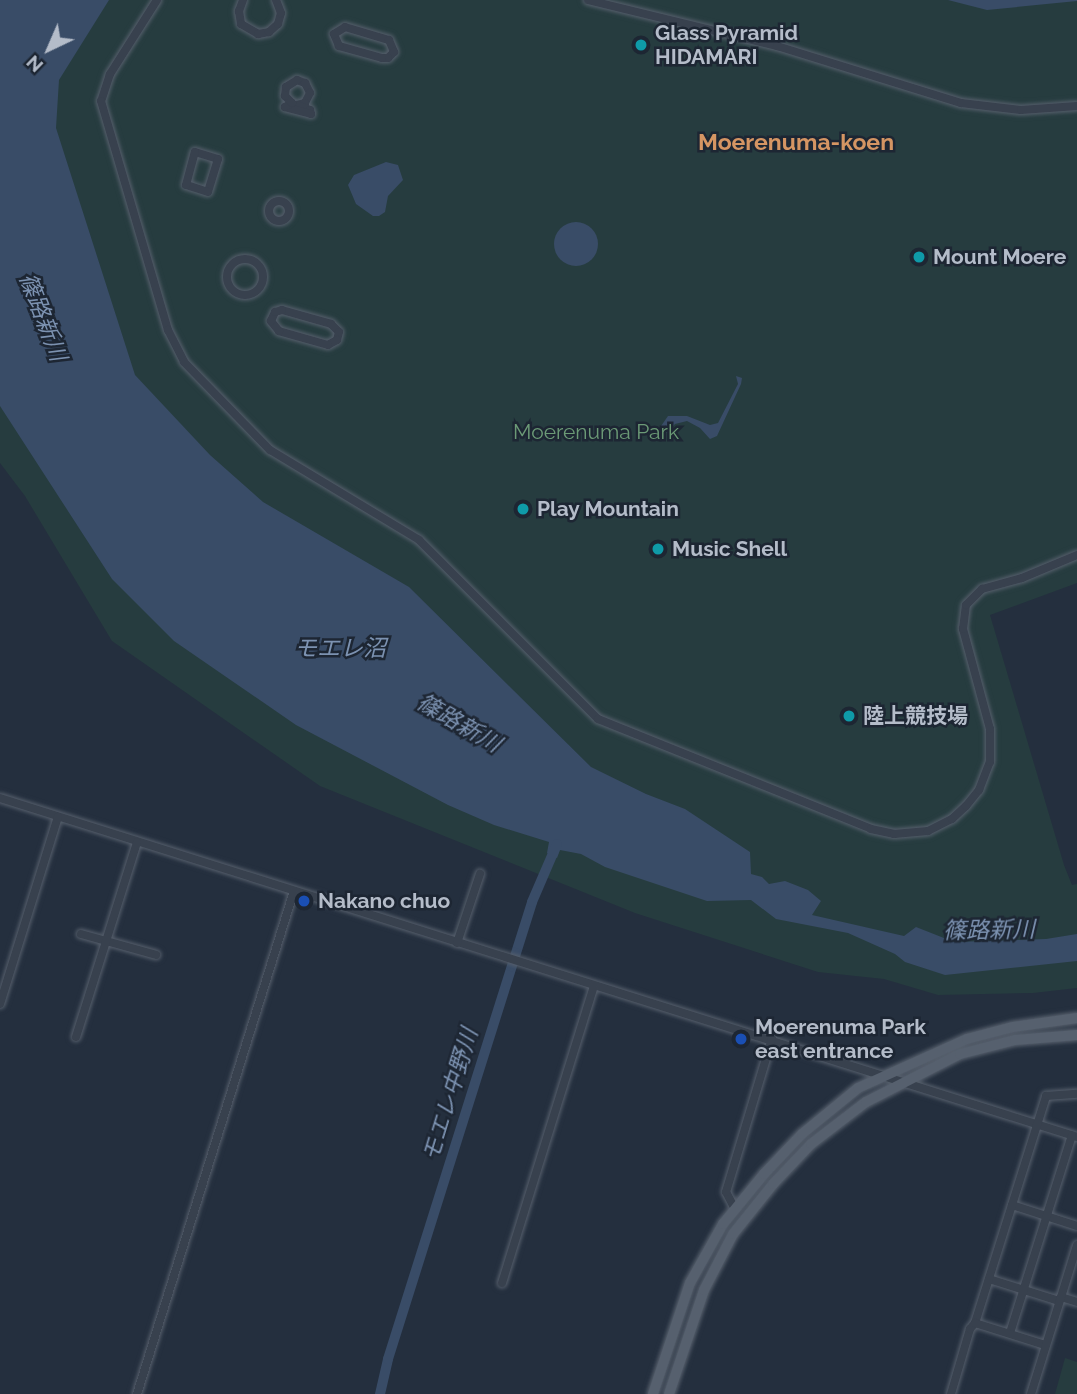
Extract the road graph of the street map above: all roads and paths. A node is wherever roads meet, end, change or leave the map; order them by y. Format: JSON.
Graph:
{"nodes":[{"id":1,"x":157,"y":0,"type":"edge"},
{"id":2,"x":243,"y":0,"type":"edge"},
{"id":3,"x":276,"y":0,"type":"edge"},
{"id":4,"x":588,"y":0,"type":"edge"},
{"id":5,"x":339,"y":46,"type":"joint"},
{"id":6,"x":1077,"y":106,"type":"edge"},
{"id":7,"x":296,"y":110,"type":"joint"},
{"id":8,"x":218,"y":159,"type":"joint"},
{"id":9,"x":251,"y":261,"type":"joint"},
{"id":10,"x":331,"y":324,"type":"joint"},
{"id":11,"x":1077,"y":555,"type":"edge"},
{"id":12,"x":0,"y":799,"type":"edge"},
{"id":13,"x":58,"y":817,"type":"junction"},
{"id":14,"x":136,"y":842,"type":"junction"},
{"id":15,"x":480,"y":874,"type":"dead end"},
{"id":16,"x":294,"y":891,"type":"junction"},
{"id":17,"x":81,"y":934,"type":"dead end"},
{"id":18,"x":106,"y":941,"type":"junction"},
{"id":19,"x":457,"y":943,"type":"junction"},
{"id":20,"x":156,"y":955,"type":"dead end"},
{"id":21,"x":594,"y":986,"type":"junction"},
{"id":22,"x":0,"y":1004,"type":"edge"},
{"id":23,"x":1077,"y":1018,"type":"edge"},
{"id":24,"x":1077,"y":1035,"type":"edge"},
{"id":25,"x":76,"y":1037,"type":"dead end"},
{"id":26,"x":772,"y":1040,"type":"junction"},
{"id":27,"x":886,"y":1074,"type":"junction"},
{"id":28,"x":907,"y":1081,"type":"junction"},
{"id":29,"x":1077,"y":1094,"type":"edge"},
{"id":30,"x":1037,"y":1124,"type":"junction"},
{"id":31,"x":1074,"y":1136,"type":"edge"},
{"id":32,"x":1012,"y":1205,"type":"junction"},
{"id":33,"x":735,"y":1209,"type":"junction"},
{"id":34,"x":1046,"y":1216,"type":"junction"},
{"id":35,"x":1077,"y":1226,"type":"edge"},
{"id":36,"x":1077,"y":1245,"type":"edge"},
{"id":37,"x":989,"y":1279,"type":"junction"},
{"id":38,"x":502,"y":1283,"type":"dead end"},
{"id":39,"x":1024,"y":1290,"type":"junction"},
{"id":40,"x":1060,"y":1299,"type":"junction"},
{"id":41,"x":1077,"y":1302,"type":"edge"},
{"id":42,"x":975,"y":1323,"type":"junction"},
{"id":43,"x":1010,"y":1334,"type":"junction"},
{"id":44,"x":1045,"y":1345,"type":"junction"},
{"id":45,"x":137,"y":1394,"type":"edge"},
{"id":46,"x":653,"y":1394,"type":"edge"},
{"id":47,"x":669,"y":1394,"type":"edge"},
{"id":48,"x":951,"y":1394,"type":"edge"},
{"id":49,"x":1031,"y":1394,"type":"edge"}],
"edges":[{"from":1,"to":11,"type":"street"},
{"from":2,"to":3,"type":"street"},
{"from":4,"to":6,"type":"street"},
{"from":5,"to":5,"type":"street"},
{"from":7,"to":7,"type":"street"},
{"from":8,"to":8,"type":"street"},
{"from":9,"to":9,"type":"street"},
{"from":10,"to":10,"type":"street"},
{"from":12,"to":13,"type":"street"},
{"from":13,"to":14,"type":"street"},
{"from":13,"to":22,"type":"street"},
{"from":14,"to":16,"type":"street"},
{"from":14,"to":18,"type":"street"},
{"from":15,"to":19,"type":"street"},
{"from":16,"to":19,"type":"street"},
{"from":16,"to":45,"type":"street"},
{"from":17,"to":18,"type":"street"},
{"from":18,"to":20,"type":"street"},
{"from":18,"to":25,"type":"street"},
{"from":19,"to":21,"type":"street"},
{"from":21,"to":26,"type":"street"},
{"from":21,"to":38,"type":"street"},
{"from":23,"to":27,"type":"main road"},
{"from":24,"to":28,"type":"main road"},
{"from":26,"to":27,"type":"street"},
{"from":26,"to":33,"type":"street"},
{"from":27,"to":28,"type":"street"},
{"from":27,"to":33,"type":"main road"},
{"from":28,"to":30,"type":"street"},
{"from":28,"to":47,"type":"main road"},
{"from":29,"to":30,"type":"street"},
{"from":30,"to":31,"type":"street"},
{"from":30,"to":32,"type":"street"},
{"from":31,"to":34,"type":"street"},
{"from":32,"to":34,"type":"street"},
{"from":32,"to":37,"type":"street"},
{"from":33,"to":46,"type":"main road"},
{"from":34,"to":35,"type":"street"},
{"from":34,"to":39,"type":"street"},
{"from":36,"to":40,"type":"street"},
{"from":37,"to":39,"type":"street"},
{"from":37,"to":42,"type":"street"},
{"from":39,"to":40,"type":"street"},
{"from":39,"to":43,"type":"street"},
{"from":40,"to":41,"type":"street"},
{"from":40,"to":44,"type":"street"},
{"from":42,"to":43,"type":"street"},
{"from":42,"to":48,"type":"street"},
{"from":43,"to":44,"type":"street"},
{"from":44,"to":49,"type":"street"}]}
